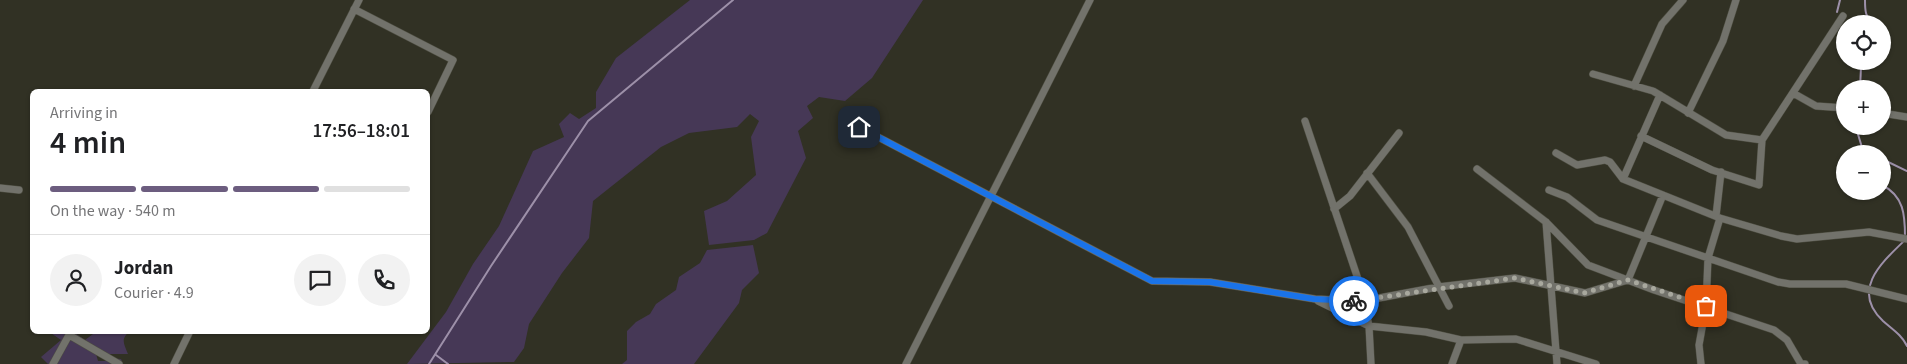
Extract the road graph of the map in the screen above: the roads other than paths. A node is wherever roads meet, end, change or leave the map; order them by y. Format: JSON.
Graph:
{"nodes":[{"id":1,"x":359,"y":0,"type":"edge"},
{"id":2,"x":1090,"y":0,"type":"edge"},
{"id":3,"x":1682,"y":0,"type":"edge"},
{"id":4,"x":1736,"y":0,"type":"edge"},
{"id":5,"x":354,"y":9,"type":"junction"},
{"id":6,"x":1836,"y":27,"type":"edge"},
{"id":7,"x":1593,"y":74,"type":"dead end"},
{"id":8,"x":1634,"y":86,"type":"junction"},
{"id":9,"x":313,"y":89,"type":"edge"},
{"id":10,"x":1793,"y":93,"type":"junction"},
{"id":11,"x":1660,"y":95,"type":"junction"},
{"id":12,"x":1836,"y":107,"type":"edge"},
{"id":13,"x":430,"y":108,"type":"edge"},
{"id":14,"x":1688,"y":113,"type":"junction"},
{"id":15,"x":1891,"y":114,"type":"edge"},
{"id":16,"x":1907,"y":117,"type":"edge"},
{"id":17,"x":1305,"y":121,"type":"dead end"},
{"id":18,"x":859,"y":127,"type":"dead end"},
{"id":19,"x":1399,"y":133,"type":"dead end"},
{"id":20,"x":1641,"y":136,"type":"junction"},
{"id":21,"x":1762,"y":140,"type":"junction"},
{"id":22,"x":1556,"y":153,"type":"dead end"},
{"id":23,"x":1477,"y":169,"type":"dead end"},
{"id":24,"x":1721,"y":172,"type":"junction"},
{"id":25,"x":1367,"y":173,"type":"junction"},
{"id":26,"x":1623,"y":179,"type":"junction"},
{"id":27,"x":0,"y":188,"type":"edge"},
{"id":28,"x":19,"y":190,"type":"dead end"},
{"id":29,"x":1549,"y":190,"type":"dead end"},
{"id":30,"x":1663,"y":195,"type":"junction"},
{"id":31,"x":990,"y":198,"type":"junction"},
{"id":32,"x":1334,"y":209,"type":"junction"},
{"id":33,"x":1718,"y":217,"type":"junction"},
{"id":34,"x":1546,"y":222,"type":"junction"},
{"id":35,"x":1645,"y":237,"type":"junction"},
{"id":36,"x":1907,"y":239,"type":"edge"},
{"id":37,"x":1708,"y":258,"type":"junction"},
{"id":38,"x":1628,"y":280,"type":"junction"},
{"id":39,"x":1552,"y":284,"type":"junction"},
{"id":40,"x":1438,"y":287,"type":"junction"},
{"id":41,"x":1314,"y":299,"type":"junction"},
{"id":42,"x":1907,"y":299,"type":"edge"},
{"id":43,"x":1363,"y":301,"type":"junction"},
{"id":44,"x":1449,"y":306,"type":"dead end"},
{"id":45,"x":1706,"y":306,"type":"junction"},
{"id":46,"x":1369,"y":326,"type":"junction"},
{"id":47,"x":189,"y":334,"type":"edge"},
{"id":48,"x":1461,"y":340,"type":"junction"},
{"id":49,"x":1558,"y":353,"type":"junction"},
{"id":50,"x":53,"y":364,"type":"edge"},
{"id":51,"x":119,"y":364,"type":"edge"},
{"id":52,"x":174,"y":364,"type":"edge"},
{"id":53,"x":906,"y":364,"type":"edge"},
{"id":54,"x":1371,"y":364,"type":"edge"},
{"id":55,"x":1452,"y":364,"type":"edge"},
{"id":56,"x":1557,"y":364,"type":"edge"},
{"id":57,"x":1596,"y":364,"type":"edge"},
{"id":58,"x":1701,"y":364,"type":"edge"},
{"id":59,"x":1803,"y":364,"type":"edge"}],
"edges":[{"from":1,"to":5,"type":"street"},
{"from":2,"to":31,"type":"street"},
{"from":3,"to":8,"type":"street"},
{"from":4,"to":14,"type":"street"},
{"from":5,"to":9,"type":"street"},
{"from":5,"to":13,"type":"street"},
{"from":6,"to":10,"type":"street"},
{"from":7,"to":8,"type":"street"},
{"from":8,"to":11,"type":"street"},
{"from":10,"to":12,"type":"street"},
{"from":10,"to":21,"type":"street"},
{"from":11,"to":14,"type":"street"},
{"from":11,"to":20,"type":"street"},
{"from":14,"to":21,"type":"street"},
{"from":15,"to":16,"type":"street"},
{"from":17,"to":32,"type":"street"},
{"from":18,"to":31,"type":"street"},
{"from":19,"to":25,"type":"street"},
{"from":20,"to":24,"type":"street"},
{"from":20,"to":26,"type":"street"},
{"from":21,"to":24,"type":"street"},
{"from":22,"to":26,"type":"street"},
{"from":23,"to":34,"type":"street"},
{"from":24,"to":33,"type":"street"},
{"from":25,"to":32,"type":"street"},
{"from":25,"to":40,"type":"street"},
{"from":26,"to":30,"type":"street"},
{"from":27,"to":28,"type":"street"},
{"from":29,"to":35,"type":"street"},
{"from":30,"to":33,"type":"street"},
{"from":30,"to":35,"type":"street"},
{"from":31,"to":41,"type":"street"},
{"from":31,"to":53,"type":"street"},
{"from":32,"to":43,"type":"street"},
{"from":33,"to":36,"type":"street"},
{"from":33,"to":37,"type":"street"},
{"from":34,"to":38,"type":"street"},
{"from":34,"to":39,"type":"street"},
{"from":35,"to":37,"type":"street"},
{"from":35,"to":38,"type":"street"},
{"from":37,"to":42,"type":"street"},
{"from":37,"to":45,"type":"street"},
{"from":38,"to":39,"type":"street"},
{"from":38,"to":45,"type":"street"},
{"from":39,"to":40,"type":"street"},
{"from":39,"to":49,"type":"street"},
{"from":40,"to":43,"type":"street"},
{"from":40,"to":44,"type":"street"},
{"from":41,"to":43,"type":"street"},
{"from":41,"to":46,"type":"street"},
{"from":43,"to":46,"type":"street"},
{"from":45,"to":58,"type":"street"},
{"from":45,"to":59,"type":"street"},
{"from":46,"to":48,"type":"street"},
{"from":46,"to":54,"type":"street"},
{"from":47,"to":52,"type":"street"},
{"from":48,"to":49,"type":"street"},
{"from":48,"to":55,"type":"street"},
{"from":49,"to":56,"type":"street"},
{"from":49,"to":57,"type":"street"},
{"from":50,"to":51,"type":"street"}]}
